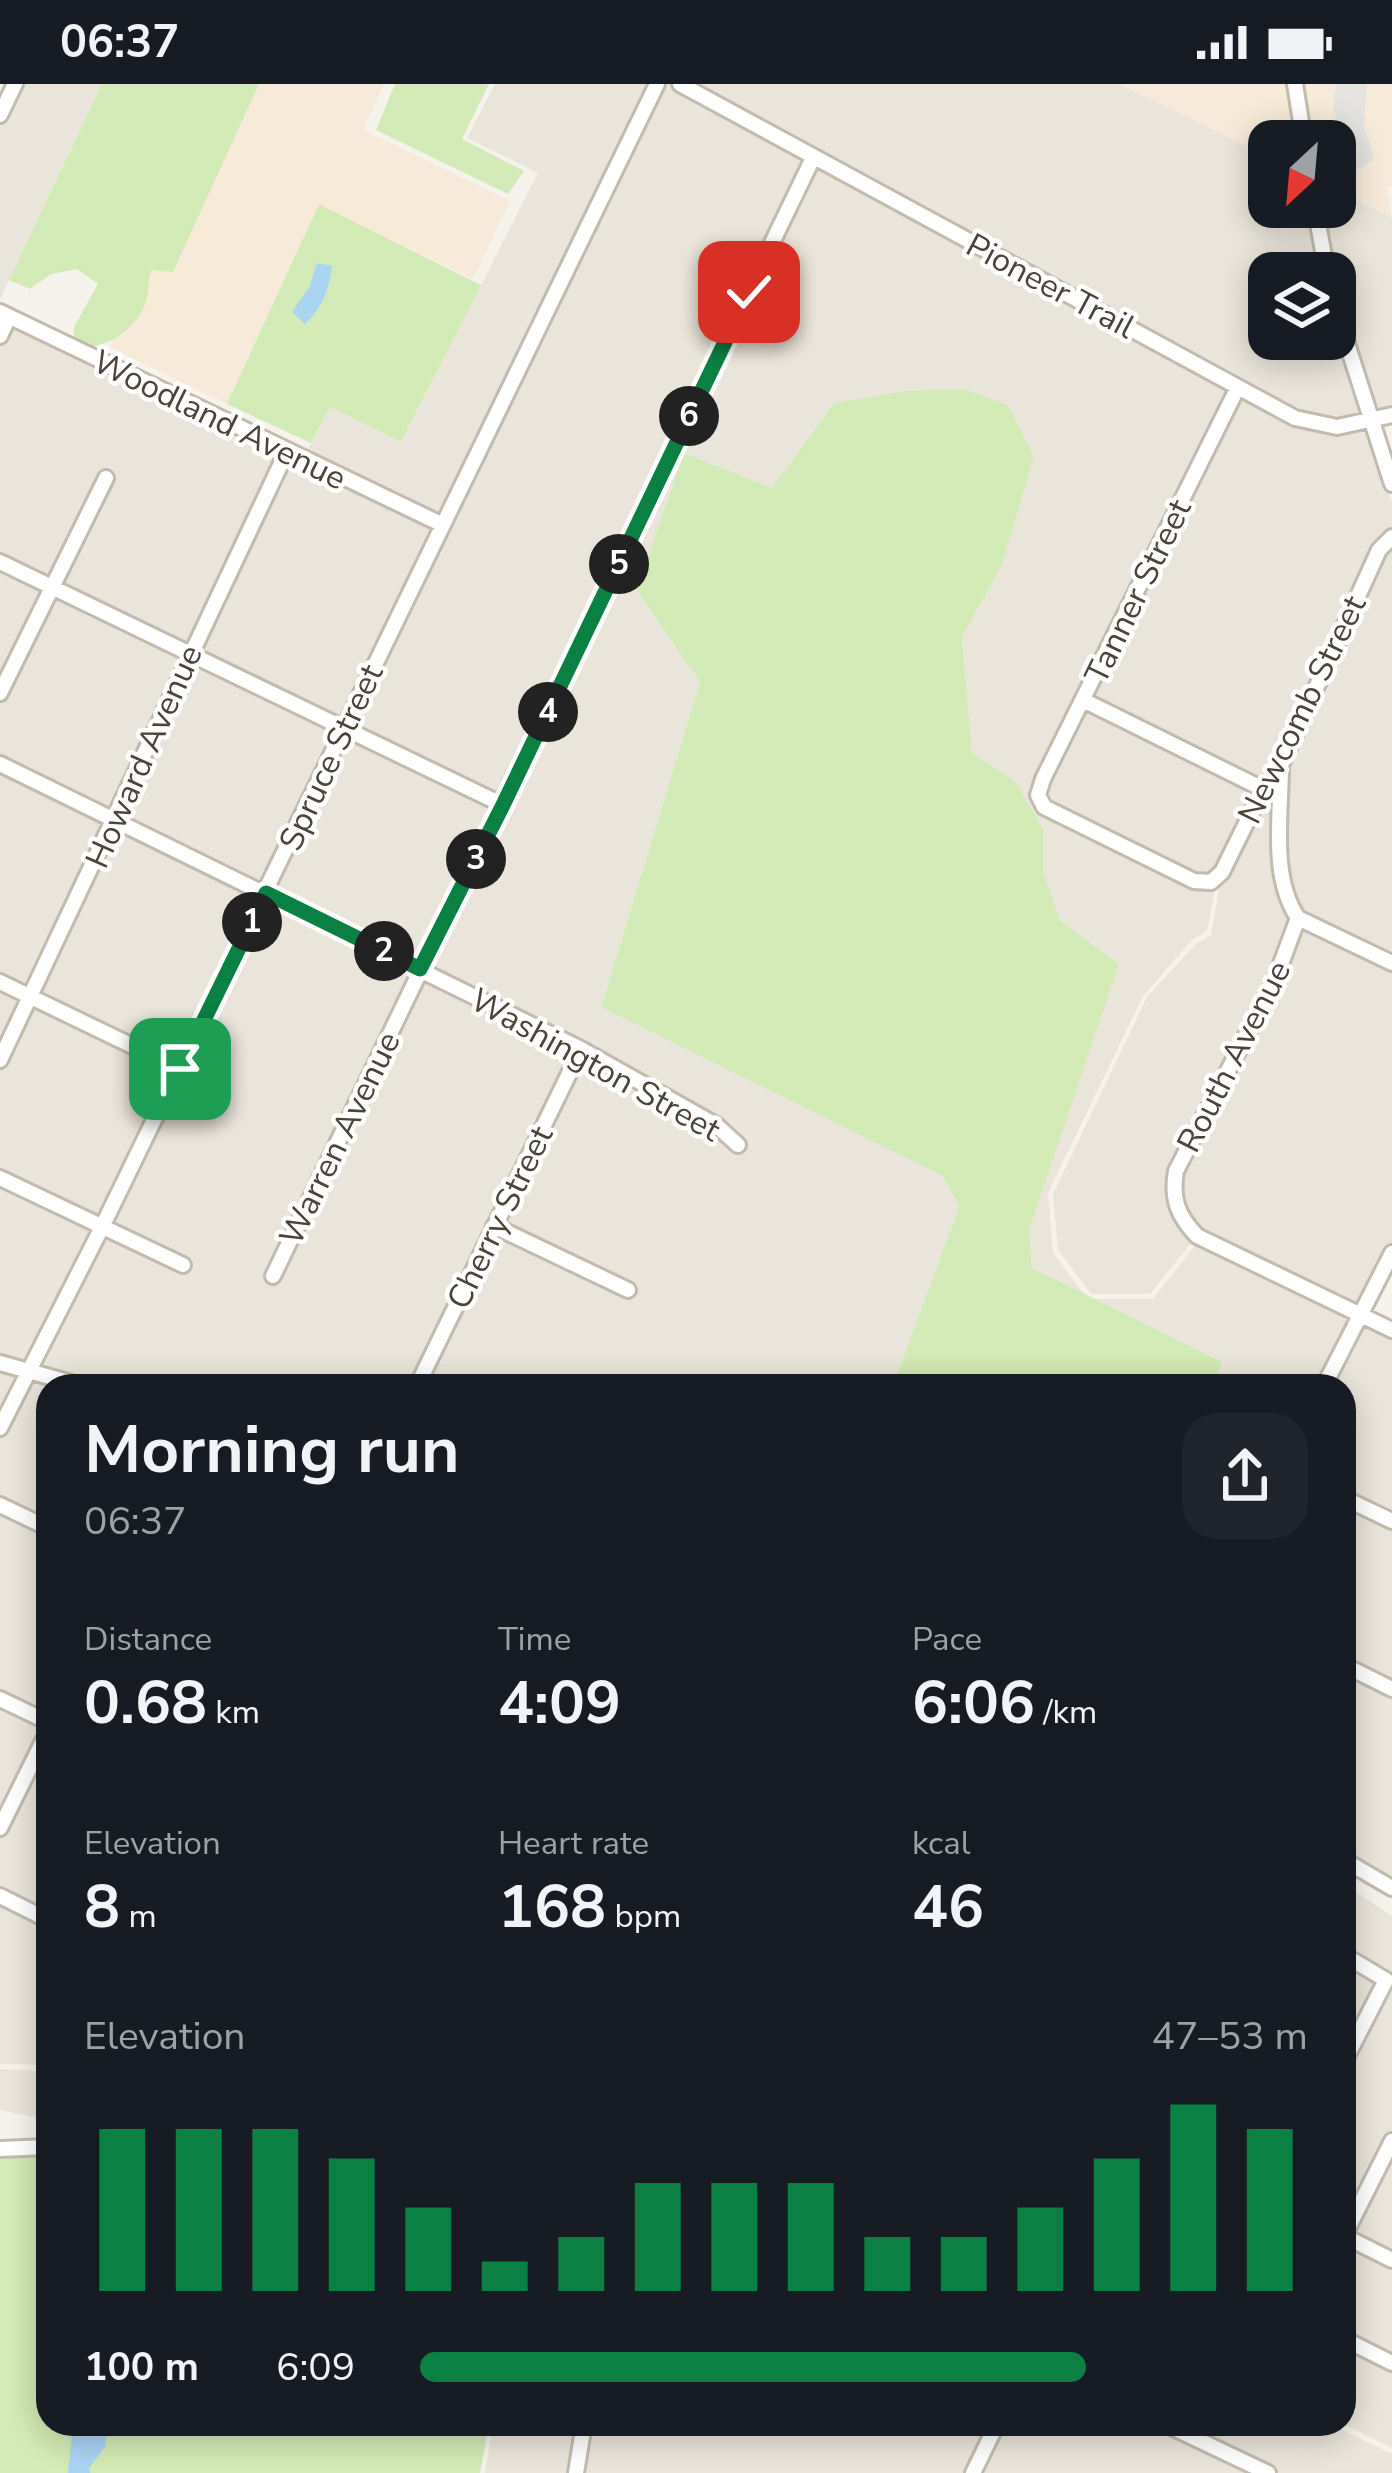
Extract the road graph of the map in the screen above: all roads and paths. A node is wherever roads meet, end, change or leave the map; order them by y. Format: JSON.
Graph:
{"nodes":[{"id":1,"x":14,"y":84,"type":"edge"},
{"id":2,"x":657,"y":84,"type":"edge"},
{"id":3,"x":680,"y":84,"type":"edge"},
{"id":4,"x":1295,"y":84,"type":"edge"},
{"id":5,"x":0,"y":115,"type":"edge"},
{"id":6,"x":1301,"y":120,"type":"edge"},
{"id":7,"x":813,"y":158,"type":"junction"},
{"id":8,"x":5,"y":315,"type":"edge"},
{"id":9,"x":0,"y":336,"type":"edge"},
{"id":10,"x":1352,"y":360,"type":"edge"},
{"id":11,"x":1238,"y":386,"type":"junction"},
{"id":12,"x":1392,"y":415,"type":"edge"},
{"id":13,"x":1370,"y":420,"type":"junction"},
{"id":14,"x":286,"y":453,"type":"junction"},
{"id":15,"x":106,"y":478,"type":"dead end"},
{"id":16,"x":1392,"y":484,"type":"edge"},
{"id":17,"x":441,"y":524,"type":"junction"},
{"id":18,"x":1392,"y":537,"type":"edge"},
{"id":19,"x":0,"y":562,"type":"edge"},
{"id":20,"x":52,"y":587,"type":"junction"},
{"id":21,"x":190,"y":652,"type":"junction"},
{"id":22,"x":0,"y":693,"type":"edge"},
{"id":23,"x":1083,"y":700,"type":"junction"},
{"id":24,"x":343,"y":726,"type":"junction"},
{"id":25,"x":0,"y":764,"type":"edge"},
{"id":26,"x":1281,"y":765,"type":"junction"},
{"id":27,"x":1263,"y":789,"type":"junction"},
{"id":28,"x":1281,"y":798,"type":"junction"},
{"id":29,"x":503,"y":805,"type":"junction"},
{"id":30,"x":112,"y":818,"type":"junction"},
{"id":31,"x":1211,"y":882,"type":"joint"},
{"id":32,"x":266,"y":893,"type":"junction"},
{"id":33,"x":1298,"y":918,"type":"junction"},
{"id":34,"x":1392,"y":963,"type":"edge"},
{"id":35,"x":420,"y":969,"type":"junction"},
{"id":36,"x":0,"y":982,"type":"edge"},
{"id":37,"x":31,"y":997,"type":"junction"},
{"id":38,"x":581,"y":1049,"type":"junction"},
{"id":39,"x":0,"y":1060,"type":"edge"},
{"id":40,"x":180,"y":1069,"type":"junction"},
{"id":41,"x":739,"y":1145,"type":"dead end"},
{"id":42,"x":0,"y":1178,"type":"edge"},
{"id":43,"x":104,"y":1226,"type":"junction"},
{"id":44,"x":494,"y":1226,"type":"junction"},
{"id":45,"x":1392,"y":1253,"type":"edge"},
{"id":46,"x":183,"y":1265,"type":"dead end"},
{"id":47,"x":273,"y":1276,"type":"dead end"},
{"id":48,"x":628,"y":1290,"type":"dead end"},
{"id":49,"x":1361,"y":1315,"type":"junction"},
{"id":50,"x":1392,"y":1330,"type":"edge"},
{"id":51,"x":0,"y":1364,"type":"edge"},
{"id":52,"x":29,"y":1370,"type":"junction"},
{"id":53,"x":42,"y":1374,"type":"edge"},
{"id":54,"x":423,"y":1374,"type":"edge"},
{"id":55,"x":1330,"y":1374,"type":"edge"},
{"id":56,"x":0,"y":1428,"type":"edge"},
{"id":57,"x":0,"y":1504,"type":"edge"},
{"id":58,"x":1356,"y":1504,"type":"edge"},
{"id":59,"x":1392,"y":1521,"type":"edge"},
{"id":60,"x":36,"y":1522,"type":"edge"},
{"id":61,"x":1356,"y":1671,"type":"edge"},
{"id":62,"x":1392,"y":1689,"type":"edge"},
{"id":63,"x":0,"y":1699,"type":"edge"},
{"id":64,"x":36,"y":1719,"type":"edge"},
{"id":65,"x":36,"y":1752,"type":"edge"},
{"id":66,"x":0,"y":1828,"type":"edge"},
{"id":67,"x":1356,"y":1867,"type":"edge"},
{"id":68,"x":1392,"y":1888,"type":"edge"},
{"id":69,"x":0,"y":1896,"type":"edge"},
{"id":70,"x":36,"y":1914,"type":"edge"},
{"id":71,"x":1356,"y":1960,"type":"edge"},
{"id":72,"x":1389,"y":1974,"type":"edge"},
{"id":73,"x":1356,"y":2039,"type":"edge"},
{"id":74,"x":1392,"y":2141,"type":"edge"},
{"id":75,"x":36,"y":2148,"type":"edge"},
{"id":76,"x":0,"y":2149,"type":"edge"},
{"id":77,"x":1356,"y":2212,"type":"edge"},
{"id":78,"x":1356,"y":2242,"type":"edge"},
{"id":79,"x":1392,"y":2260,"type":"edge"},
{"id":80,"x":1356,"y":2344,"type":"edge"},
{"id":81,"x":1392,"y":2363,"type":"edge"},
{"id":82,"x":582,"y":2436,"type":"edge"},
{"id":83,"x":991,"y":2436,"type":"edge"},
{"id":84,"x":1190,"y":2436,"type":"edge"},
{"id":85,"x":576,"y":2473,"type":"edge"},
{"id":86,"x":973,"y":2473,"type":"edge"},
{"id":87,"x":1268,"y":2473,"type":"edge"}],
"edges":[{"from":1,"to":5,"type":"street"},
{"from":2,"to":17,"type":"street","name":"Spruce Street"},
{"from":3,"to":7,"type":"street","name":"Pioneer Trail"},
{"from":4,"to":6,"type":"street"},
{"from":7,"to":11,"type":"street","name":"Pioneer Trail"},
{"from":7,"to":29,"type":"street","name":"Warren Avenue"},
{"from":8,"to":9,"type":"street"},
{"from":8,"to":14,"type":"street","name":"Woodland Avenue"},
{"from":10,"to":13,"type":"street"},
{"from":11,"to":13,"type":"street","name":"Pioneer Trail"},
{"from":11,"to":23,"type":"street","name":"Tanner Street"},
{"from":12,"to":13,"type":"street","name":"Pioneer Trail"},
{"from":13,"to":16,"type":"street"},
{"from":14,"to":17,"type":"street","name":"Woodland Avenue"},
{"from":14,"to":21,"type":"street","name":"Howard Avenue"},
{"from":15,"to":20,"type":"street"},
{"from":17,"to":24,"type":"street","name":"Spruce Street"},
{"from":18,"to":26,"type":"street","name":"Newcomb Street"},
{"from":19,"to":20,"type":"street"},
{"from":20,"to":21,"type":"street"},
{"from":20,"to":22,"type":"street"},
{"from":21,"to":24,"type":"street"},
{"from":21,"to":30,"type":"street","name":"Howard Avenue"},
{"from":23,"to":27,"type":"street"},
{"from":23,"to":31,"type":"street","name":"Tanner Street"},
{"from":24,"to":29,"type":"street"},
{"from":24,"to":32,"type":"street","name":"Spruce Street"},
{"from":25,"to":30,"type":"street","name":"Washington Street"},
{"from":26,"to":27,"type":"street","name":"Newcomb Street"},
{"from":26,"to":28,"type":"street","name":"Routh Avenue"},
{"from":27,"to":28,"type":"street"},
{"from":27,"to":31,"type":"street","name":"Newcomb Street"},
{"from":28,"to":33,"type":"street","name":"Routh Avenue"},
{"from":29,"to":35,"type":"street","name":"Warren Avenue"},
{"from":30,"to":32,"type":"street","name":"Washington Street"},
{"from":30,"to":37,"type":"street","name":"Howard Avenue"},
{"from":32,"to":35,"type":"street","name":"Washington Street"},
{"from":32,"to":40,"type":"street","name":"Spruce Street"},
{"from":33,"to":34,"type":"street"},
{"from":33,"to":49,"type":"street","name":"Routh Avenue"},
{"from":35,"to":38,"type":"street","name":"Washington Street"},
{"from":35,"to":47,"type":"street","name":"Warren Avenue"},
{"from":36,"to":37,"type":"street"},
{"from":37,"to":39,"type":"street","name":"Howard Avenue"},
{"from":37,"to":40,"type":"street"},
{"from":38,"to":41,"type":"street","name":"Washington Street"},
{"from":38,"to":44,"type":"street","name":"Cherry Street"},
{"from":40,"to":43,"type":"street","name":"Spruce Street"},
{"from":42,"to":43,"type":"street"},
{"from":43,"to":46,"type":"street"},
{"from":43,"to":52,"type":"street","name":"Spruce Street"},
{"from":44,"to":48,"type":"street"},
{"from":44,"to":54,"type":"street","name":"Cherry Street"},
{"from":45,"to":49,"type":"street"},
{"from":49,"to":50,"type":"street"},
{"from":49,"to":55,"type":"street"},
{"from":51,"to":52,"type":"street"},
{"from":52,"to":53,"type":"street"},
{"from":52,"to":56,"type":"street","name":"Spruce Street"},
{"from":57,"to":60,"type":"street"},
{"from":58,"to":59,"type":"street"},
{"from":61,"to":62,"type":"street"},
{"from":63,"to":64,"type":"street"},
{"from":65,"to":66,"type":"street"},
{"from":67,"to":68,"type":"street"},
{"from":69,"to":70,"type":"street"},
{"from":71,"to":72,"type":"street"},
{"from":72,"to":73,"type":"street"},
{"from":74,"to":77,"type":"street"},
{"from":75,"to":76,"type":"street"},
{"from":78,"to":79,"type":"street"},
{"from":80,"to":81,"type":"street"},
{"from":82,"to":85,"type":"street"},
{"from":83,"to":86,"type":"street"},
{"from":84,"to":87,"type":"street"}]}
